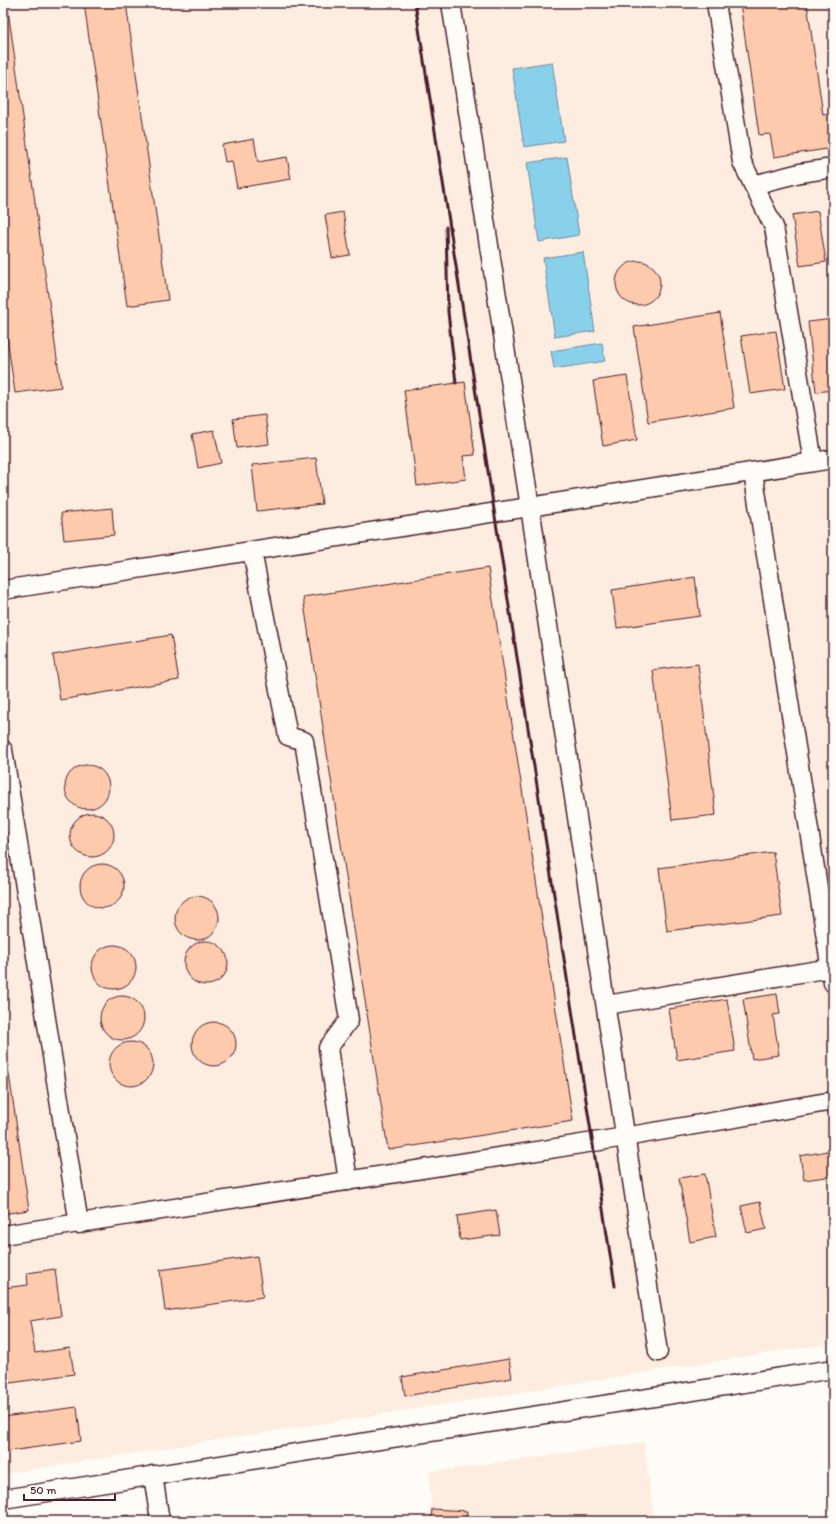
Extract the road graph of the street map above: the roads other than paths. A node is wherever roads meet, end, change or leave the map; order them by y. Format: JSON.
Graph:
{"nodes":[{"id":1,"x":451,"y":3,"type":"edge"},
{"id":2,"x":716,"y":3,"type":"edge"},
{"id":3,"x":833,"y":168,"type":"edge"},
{"id":4,"x":753,"y":185,"type":"junction"},
{"id":5,"x":833,"y":459,"type":"edge"},
{"id":6,"x":813,"y":462,"type":"junction"},
{"id":7,"x":753,"y":472,"type":"junction"},
{"id":8,"x":530,"y":507,"type":"junction"},
{"id":9,"x":252,"y":551,"type":"junction"},
{"id":10,"x":3,"y":590,"type":"edge"},
{"id":11,"x":3,"y":750,"type":"edge"},
{"id":12,"x":832,"y":976,"type":"edge"},
{"id":13,"x":606,"y":1005,"type":"junction"},
{"id":14,"x":833,"y":1101,"type":"edge"},
{"id":15,"x":626,"y":1137,"type":"junction"},
{"id":16,"x":348,"y":1181,"type":"junction"},
{"id":17,"x":79,"y":1224,"type":"junction"},
{"id":18,"x":3,"y":1236,"type":"edge"},
{"id":19,"x":658,"y":1352,"type":"dead end"},
{"id":20,"x":833,"y":1369,"type":"edge"},
{"id":21,"x":153,"y":1475,"type":"junction"},
{"id":22,"x":3,"y":1498,"type":"edge"},
{"id":23,"x":160,"y":1521,"type":"edge"}],
"edges":[{"from":1,"to":8,"type":"lane"},
{"from":2,"to":4,"type":"lane"},
{"from":3,"to":4,"type":"lane"},
{"from":4,"to":6,"type":"lane"},
{"from":5,"to":6,"type":"lane"},
{"from":6,"to":7,"type":"lane"},
{"from":7,"to":8,"type":"lane"},
{"from":7,"to":12,"type":"lane"},
{"from":8,"to":9,"type":"lane"},
{"from":8,"to":13,"type":"lane"},
{"from":9,"to":10,"type":"lane"},
{"from":9,"to":16,"type":"lane"},
{"from":11,"to":17,"type":"lane"},
{"from":12,"to":13,"type":"lane"},
{"from":13,"to":15,"type":"lane"},
{"from":14,"to":15,"type":"lane"},
{"from":15,"to":16,"type":"lane"},
{"from":15,"to":19,"type":"lane"},
{"from":16,"to":17,"type":"lane"},
{"from":17,"to":18,"type":"lane"},
{"from":20,"to":21,"type":"lane"},
{"from":21,"to":22,"type":"lane"},
{"from":21,"to":23,"type":"lane"}]}
